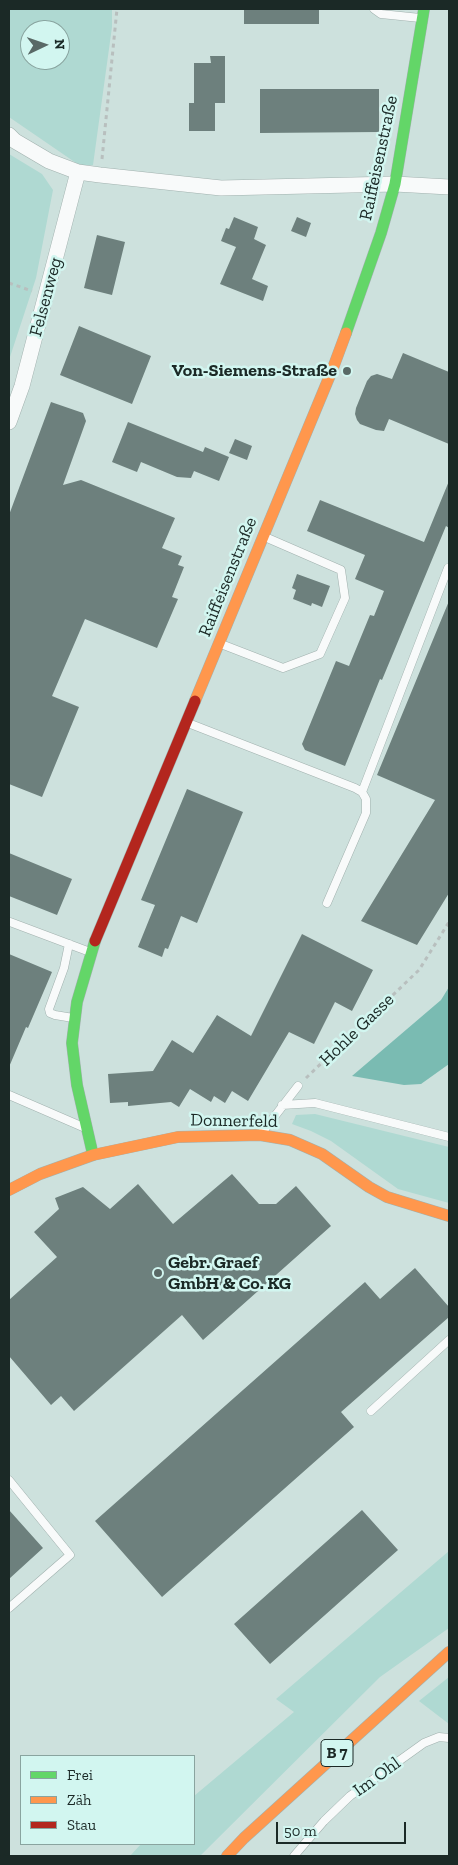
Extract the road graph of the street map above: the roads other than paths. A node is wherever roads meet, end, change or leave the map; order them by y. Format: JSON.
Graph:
{"nodes":[{"id":1,"x":374,"y":9,"type":"edge"},
{"id":2,"x":424,"y":14,"type":"edge"},
{"id":3,"x":9,"y":135,"type":"edge"},
{"id":4,"x":78,"y":172,"type":"junction"},
{"id":5,"x":395,"y":184,"type":"junction"},
{"id":6,"x":449,"y":187,"type":"edge"},
{"id":7,"x":9,"y":422,"type":"edge"},
{"id":8,"x":264,"y":536,"type":"junction"},
{"id":9,"x":448,"y":568,"type":"edge"},
{"id":10,"x":219,"y":643,"type":"junction"},
{"id":11,"x":186,"y":723,"type":"junction"},
{"id":12,"x":362,"y":792,"type":"junction"},
{"id":13,"x":327,"y":903,"type":"dead end"},
{"id":14,"x":10,"y":922,"type":"dead end"},
{"id":15,"x":68,"y":944,"type":"junction"},
{"id":16,"x":91,"y":953,"type":"junction"},
{"id":17,"x":74,"y":1018,"type":"junction"},
{"id":18,"x":298,"y":1086,"type":"road end"},
{"id":19,"x":9,"y":1095,"type":"edge"},
{"id":20,"x":282,"y":1105,"type":"junction"},
{"id":21,"x":87,"y":1129,"type":"junction"},
{"id":22,"x":260,"y":1135,"type":"junction"},
{"id":23,"x":449,"y":1137,"type":"edge"},
{"id":24,"x":94,"y":1154,"type":"junction"},
{"id":25,"x":9,"y":1190,"type":"edge"},
{"id":26,"x":449,"y":1216,"type":"edge"},
{"id":27,"x":449,"y":1340,"type":"edge"},
{"id":28,"x":371,"y":1411,"type":"dead end"},
{"id":29,"x":9,"y":1480,"type":"edge"},
{"id":30,"x":9,"y":1608,"type":"edge"},
{"id":31,"x":449,"y":1652,"type":"edge"},
{"id":32,"x":449,"y":1738,"type":"edge"},
{"id":33,"x":227,"y":1856,"type":"edge"},
{"id":34,"x":294,"y":1856,"type":"edge"}],
"edges":[{"from":1,"to":2,"type":"lane"},
{"from":2,"to":5,"type":"street","name":"Raiffeisenstraße"},
{"from":3,"to":4,"type":"street"},
{"from":4,"to":5,"type":"street"},
{"from":4,"to":7,"type":"street","name":"Felsenweg"},
{"from":5,"to":6,"type":"street"},
{"from":5,"to":8,"type":"street","name":"Raiffeisenstraße"},
{"from":8,"to":10,"type":"street","name":"Raiffeisenstraße"},
{"from":8,"to":10,"type":"lane"},
{"from":9,"to":12,"type":"lane"},
{"from":10,"to":11,"type":"street","name":"Raiffeisenstraße"},
{"from":11,"to":12,"type":"lane"},
{"from":11,"to":16,"type":"street","name":"Raiffeisenstraße"},
{"from":12,"to":13,"type":"lane"},
{"from":14,"to":15,"type":"lane"},
{"from":15,"to":16,"type":"lane"},
{"from":15,"to":17,"type":"lane"},
{"from":16,"to":17,"type":"street","name":"Raiffeisenstraße"},
{"from":17,"to":21,"type":"street","name":"Raiffeisenstraße"},
{"from":18,"to":20,"type":"lane"},
{"from":19,"to":21,"type":"lane"},
{"from":20,"to":22,"type":"lane"},
{"from":20,"to":23,"type":"lane"},
{"from":21,"to":24,"type":"street","name":"Raiffeisenstraße"},
{"from":22,"to":24,"type":"street","name":"Donnerfeld"},
{"from":22,"to":26,"type":"street","name":"Donnerfeld"},
{"from":24,"to":25,"type":"street","name":"Donnerfeld"},
{"from":27,"to":28,"type":"lane"},
{"from":29,"to":30,"type":"lane"},
{"from":31,"to":33,"type":"street","number":"B 7"},
{"from":32,"to":34,"type":"lane","name":"Im Ohl"}]}
